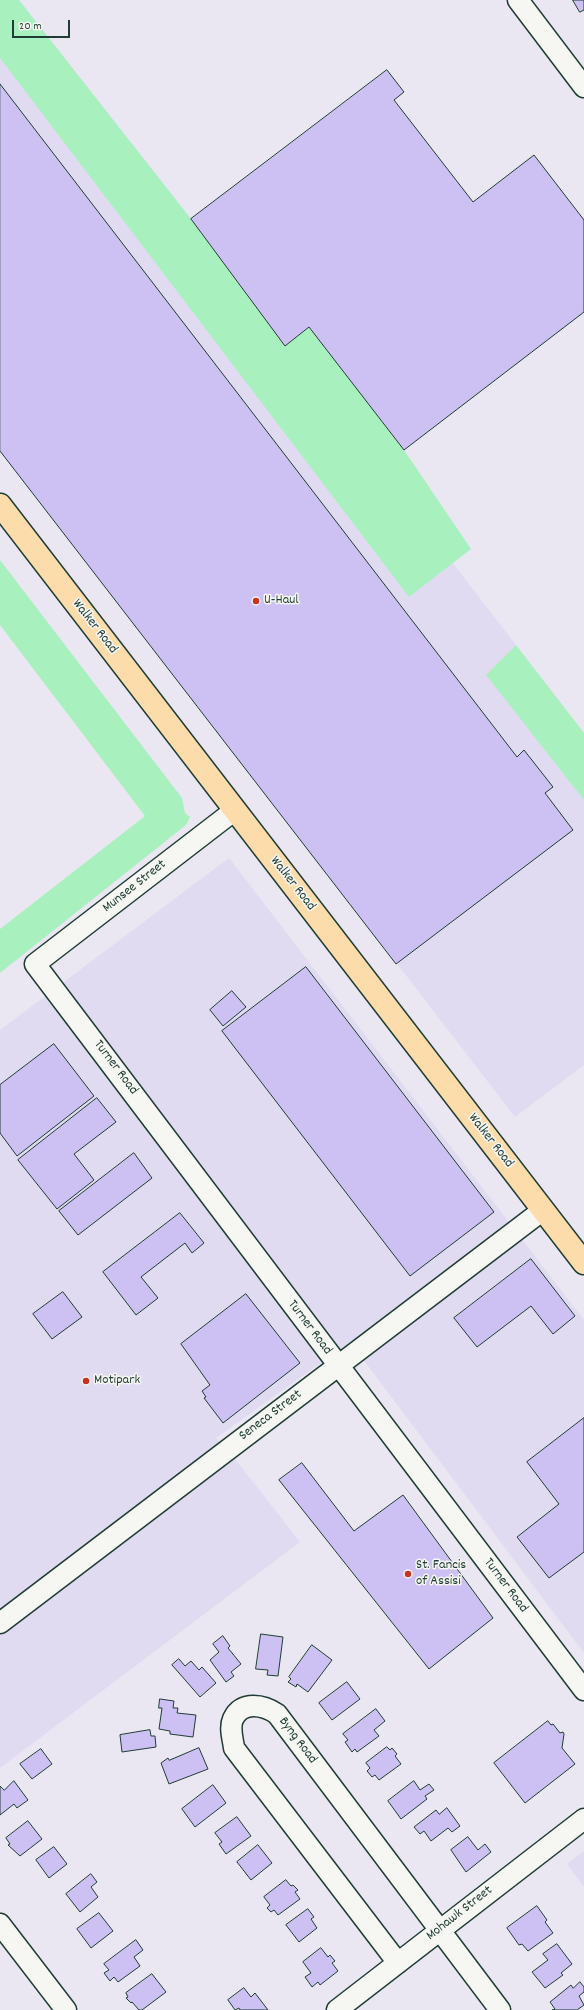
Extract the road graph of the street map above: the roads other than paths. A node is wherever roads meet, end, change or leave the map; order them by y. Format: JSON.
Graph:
{"nodes":[{"id":1,"x":518,"y":0,"type":"edge"},
{"id":2,"x":584,"y":87,"type":"edge"},
{"id":3,"x":0,"y":505,"type":"edge"},
{"id":4,"x":235,"y":810,"type":"junction"},
{"id":5,"x":35,"y":964,"type":"joint"},
{"id":6,"x":543,"y":1210,"type":"junction"},
{"id":7,"x":584,"y":1263,"type":"edge"},
{"id":8,"x":338,"y":1366,"type":"junction"},
{"id":9,"x":0,"y":1623,"type":"edge"},
{"id":10,"x":584,"y":1690,"type":"edge"},
{"id":11,"x":584,"y":1819,"type":"edge"},
{"id":12,"x":0,"y":1924,"type":"edge"},
{"id":13,"x":440,"y":1930,"type":"junction"},
{"id":14,"x":398,"y":1963,"type":"junction"},
{"id":15,"x":66,"y":2010,"type":"edge"},
{"id":16,"x":337,"y":2010,"type":"edge"},
{"id":17,"x":500,"y":2010,"type":"edge"}],
"edges":[{"from":1,"to":2,"type":"street"},
{"from":3,"to":4,"type":"main road","name":"Walker Road"},
{"from":4,"to":5,"type":"street","name":"Munsee Street"},
{"from":4,"to":6,"type":"main road","name":"Walker Road"},
{"from":5,"to":8,"type":"street","name":"Turner Road"},
{"from":6,"to":7,"type":"main road","name":"Walker Road"},
{"from":6,"to":8,"type":"street","name":"Seneca Street"},
{"from":8,"to":9,"type":"street","name":"Seneca Street"},
{"from":8,"to":10,"type":"street","name":"Turner Road"},
{"from":11,"to":13,"type":"street","name":"Mohawk Street"},
{"from":12,"to":15,"type":"street"},
{"from":13,"to":14,"type":"street","name":"Mohawk Street"},
{"from":13,"to":14,"type":"street","name":"Byng Road"},
{"from":13,"to":17,"type":"street","name":"Byng Road"},
{"from":14,"to":16,"type":"street","name":"Mohawk Street"}]}
